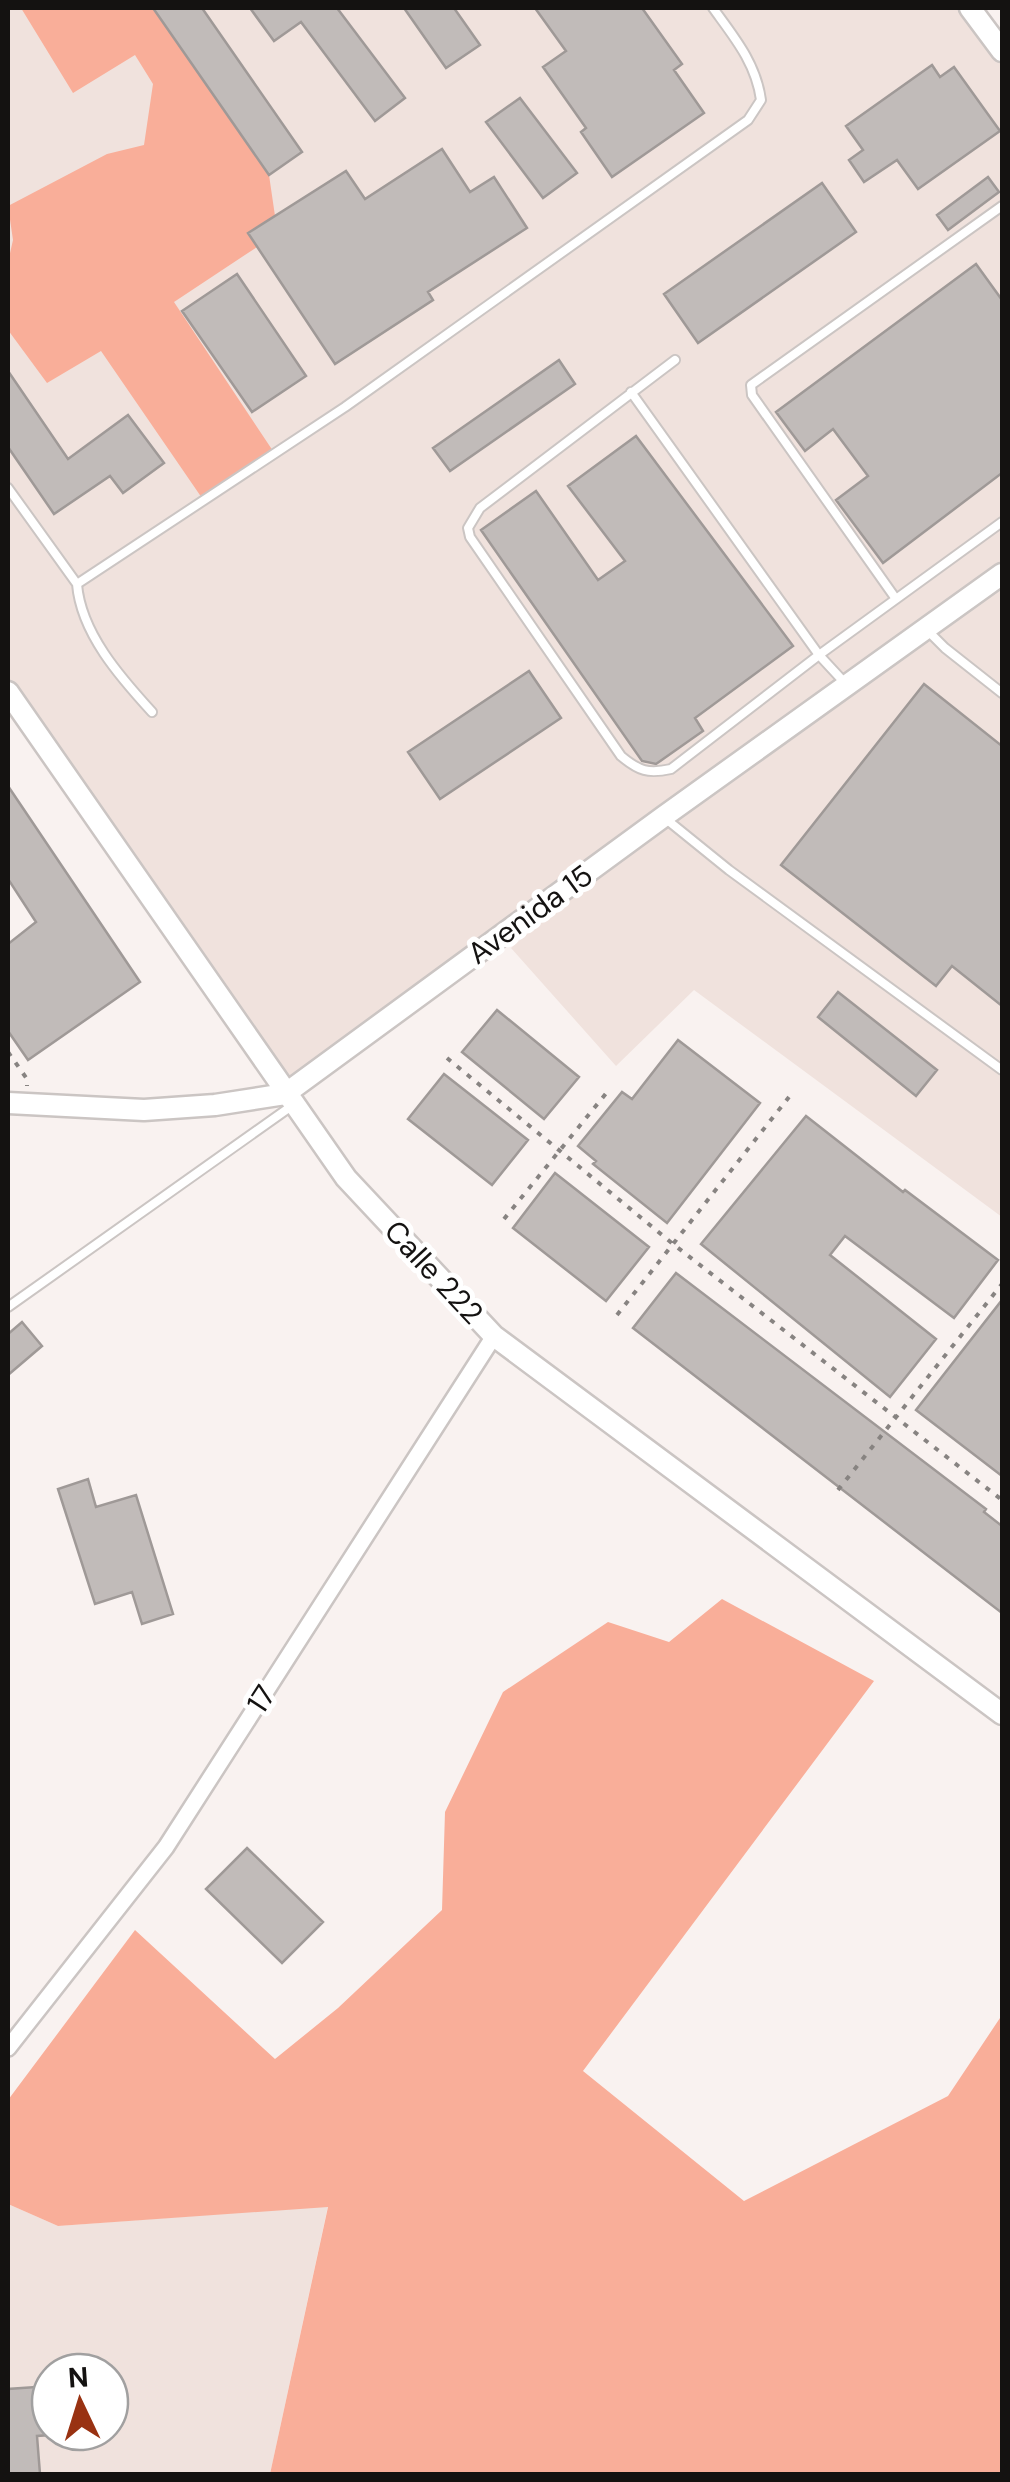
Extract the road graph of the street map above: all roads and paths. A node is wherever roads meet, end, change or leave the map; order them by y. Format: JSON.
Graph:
{"nodes":[{"id":1,"x":713,"y":8,"type":"edge"},
{"id":2,"x":970,"y":8,"type":"edge"},
{"id":3,"x":1002,"y":52,"type":"edge"},
{"id":4,"x":1002,"y":206,"type":"edge"},
{"id":5,"x":675,"y":360,"type":"dead end"},
{"id":6,"x":632,"y":392,"type":"junction"},
{"id":7,"x":8,"y":488,"type":"edge"},
{"id":8,"x":1002,"y":522,"type":"edge"},
{"id":9,"x":1002,"y":574,"type":"edge"},
{"id":10,"x":77,"y":584,"type":"junction"},
{"id":11,"x":896,"y":599,"type":"junction"},
{"id":12,"x":926,"y":629,"type":"junction"},
{"id":13,"x":818,"y":655,"type":"junction"},
{"id":14,"x":847,"y":686,"type":"junction"},
{"id":15,"x":8,"y":692,"type":"edge"},
{"id":16,"x":1002,"y":694,"type":"edge"},
{"id":17,"x":152,"y":712,"type":"dead end"},
{"id":18,"x":663,"y":817,"type":"junction"},
{"id":19,"x":8,"y":1052,"type":"edge"},
{"id":20,"x":446,"y":1058,"type":"dead end"},
{"id":21,"x":1002,"y":1070,"type":"edge"},
{"id":22,"x":608,"y":1091,"type":"dead end"},
{"id":23,"x":789,"y":1097,"type":"dead end"},
{"id":24,"x":289,"y":1099,"type":"junction"},
{"id":25,"x":18,"y":1104,"type":"edge"},
{"id":26,"x":559,"y":1151,"type":"junction"},
{"id":27,"x":504,"y":1220,"type":"dead end"},
{"id":28,"x":673,"y":1244,"type":"junction"},
{"id":29,"x":1002,"y":1284,"type":"edge"},
{"id":30,"x":8,"y":1307,"type":"edge"},
{"id":31,"x":617,"y":1315,"type":"dead end"},
{"id":32,"x":494,"y":1336,"type":"junction"},
{"id":33,"x":896,"y":1417,"type":"junction"},
{"id":34,"x":838,"y":1490,"type":"dead end"},
{"id":35,"x":1002,"y":1500,"type":"edge"},
{"id":36,"x":1002,"y":1714,"type":"edge"},
{"id":37,"x":8,"y":2048,"type":"edge"}],
"edges":[{"from":1,"to":10,"type":"lane"},
{"from":2,"to":3,"type":"main road"},
{"from":4,"to":11,"type":"lane"},
{"from":5,"to":6,"type":"lane"},
{"from":6,"to":13,"type":"lane"},
{"from":6,"to":13,"type":"lane"},
{"from":7,"to":10,"type":"lane"},
{"from":8,"to":11,"type":"lane"},
{"from":9,"to":12,"type":"main road","name":"Avenida 15"},
{"from":10,"to":17,"type":"lane"},
{"from":11,"to":13,"type":"lane"},
{"from":12,"to":14,"type":"main road","name":"Avenida 15"},
{"from":12,"to":16,"type":"lane"},
{"from":13,"to":14,"type":"lane"},
{"from":14,"to":18,"type":"main road","name":"Avenida 15"},
{"from":15,"to":24,"type":"main road","name":"Calle 222"},
{"from":18,"to":21,"type":"lane"},
{"from":18,"to":24,"type":"main road","name":"Avenida 15"},
{"from":19,"to":25,"type":"path"},
{"from":20,"to":26,"type":"path"},
{"from":22,"to":26,"type":"path"},
{"from":23,"to":28,"type":"path"},
{"from":24,"to":25,"type":"main road","name":"Avenida 15"},
{"from":24,"to":30,"type":"lane"},
{"from":24,"to":32,"type":"main road","name":"Calle 222"},
{"from":26,"to":27,"type":"path"},
{"from":26,"to":28,"type":"path"},
{"from":28,"to":31,"type":"path"},
{"from":28,"to":33,"type":"path"},
{"from":29,"to":33,"type":"path"},
{"from":32,"to":36,"type":"main road","name":"Calle 222"},
{"from":32,"to":37,"type":"street","name":"17"},
{"from":33,"to":34,"type":"path"},
{"from":33,"to":35,"type":"path"}]}
